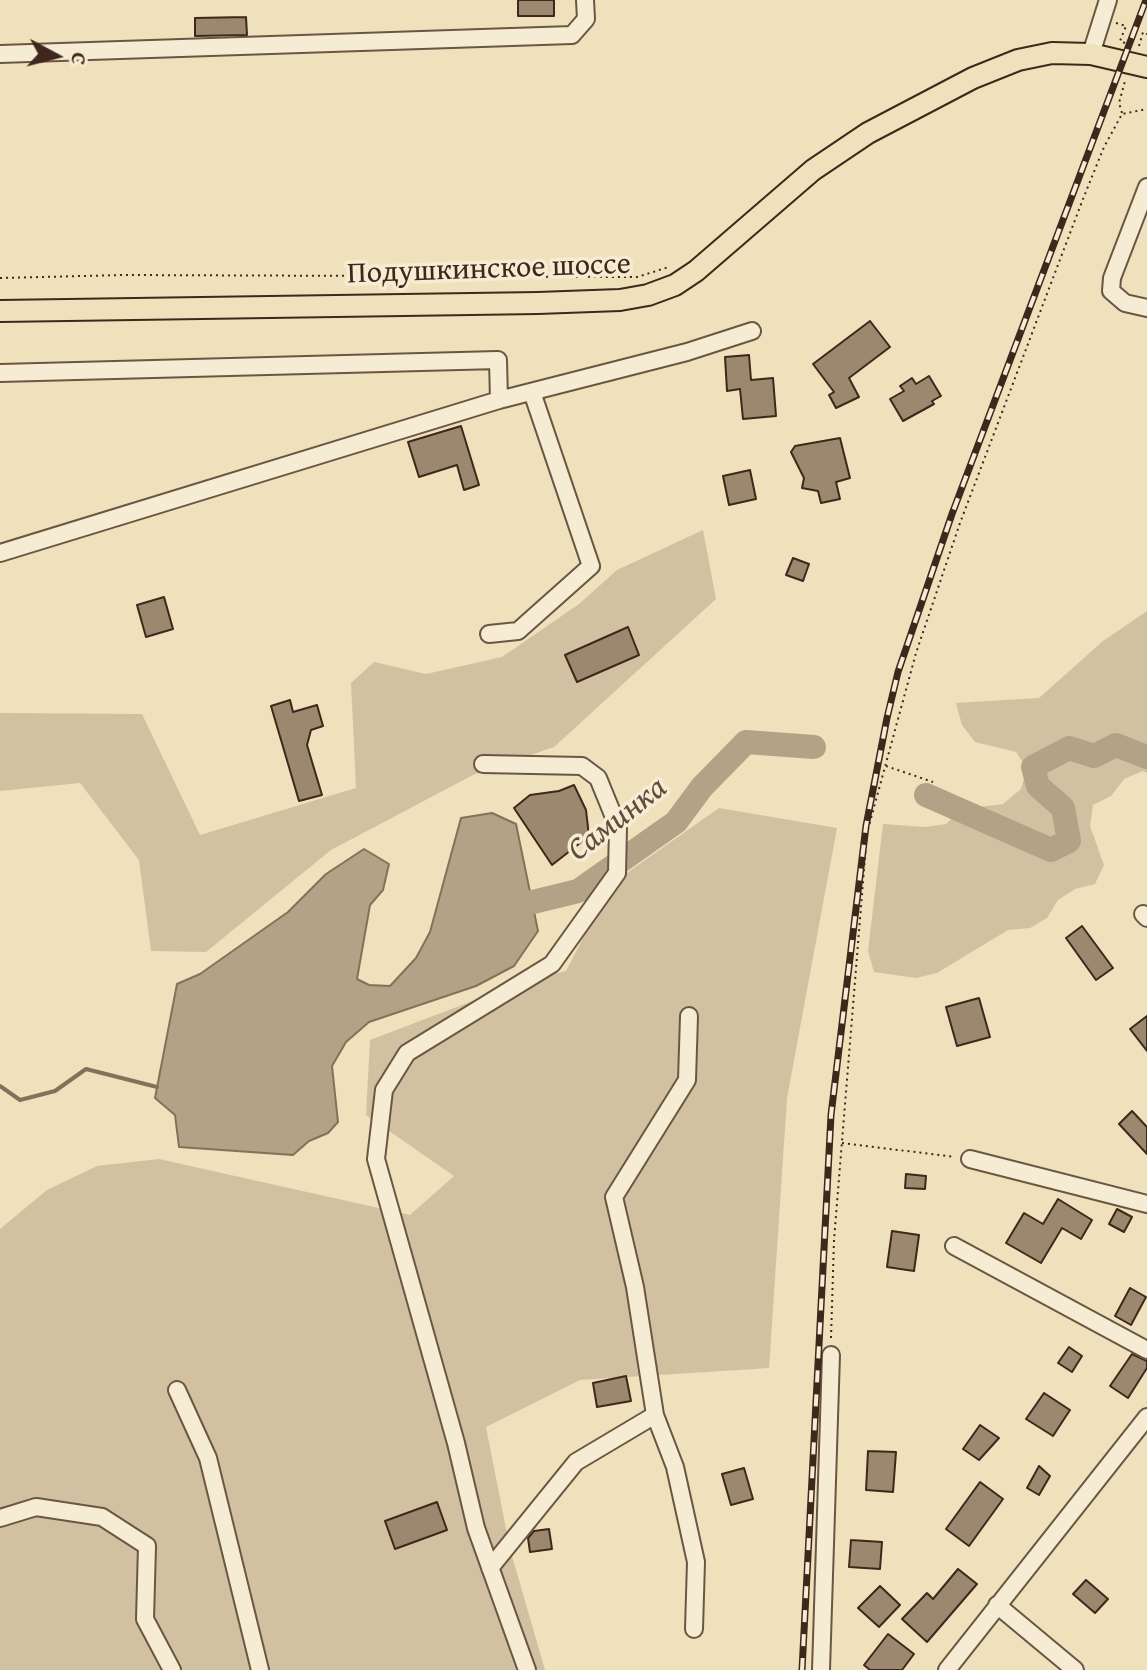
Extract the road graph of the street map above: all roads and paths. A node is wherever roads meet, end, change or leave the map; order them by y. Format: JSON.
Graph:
{"nodes":[{"id":1,"x":585,"y":0,"type":"edge"},
{"id":2,"x":1108,"y":0,"type":"edge"},
{"id":3,"x":1102,"y":18,"type":"junction"},
{"id":4,"x":1147,"y":34,"type":"edge"},
{"id":5,"x":0,"y":54,"type":"edge"},
{"id":6,"x":1091,"y":54,"type":"junction"},
{"id":7,"x":1139,"y":66,"type":"edge"},
{"id":8,"x":1147,"y":109,"type":"edge"},
{"id":9,"x":1122,"y":114,"type":"junction"},
{"id":10,"x":1147,"y":187,"type":"edge"},
{"id":11,"x":674,"y":265,"type":"dead end"},
{"id":12,"x":0,"y":278,"type":"edge"},
{"id":13,"x":1147,"y":308,"type":"edge"},
{"id":14,"x":0,"y":311,"type":"edge"},
{"id":15,"x":752,"y":331,"type":"dead end"},
{"id":16,"x":0,"y":373,"type":"edge"},
{"id":17,"x":532,"y":392,"type":"junction"},
{"id":18,"x":499,"y":400,"type":"junction"},
{"id":19,"x":0,"y":553,"type":"edge"},
{"id":20,"x":489,"y":634,"type":"dead end"},
{"id":21,"x":483,"y":764,"type":"dead end"},
{"id":22,"x":885,"y":766,"type":"junction"},
{"id":23,"x":933,"y":782,"type":"dead end"},
{"id":24,"x":689,"y":1016,"type":"dead end"},
{"id":25,"x":841,"y":1143,"type":"junction"},
{"id":26,"x":970,"y":1159,"type":"joint"},
{"id":27,"x":1147,"y":1204,"type":"edge"},
{"id":28,"x":954,"y":1246,"type":"dead end"},
{"id":29,"x":1147,"y":1350,"type":"edge"},
{"id":30,"x":831,"y":1355,"type":"joint"},
{"id":31,"x":177,"y":1390,"type":"dead end"},
{"id":32,"x":655,"y":1415,"type":"junction"},
{"id":33,"x":1147,"y":1417,"type":"edge"},
{"id":34,"x":0,"y":1518,"type":"edge"},
{"id":35,"x":490,"y":1568,"type":"junction"},
{"id":36,"x":997,"y":1605,"type":"junction"},
{"id":37,"x":694,"y":1629,"type":"dead end"},
{"id":38,"x":172,"y":1670,"type":"edge"},
{"id":39,"x":260,"y":1670,"type":"edge"},
{"id":40,"x":527,"y":1670,"type":"edge"},
{"id":41,"x":821,"y":1670,"type":"edge"},
{"id":42,"x":947,"y":1670,"type":"edge"},
{"id":43,"x":1075,"y":1670,"type":"edge"}],
"edges":[{"from":1,"to":5,"type":"street"},
{"from":2,"to":3,"type":"street"},
{"from":3,"to":4,"type":"path"},
{"from":3,"to":6,"type":"street"},
{"from":6,"to":7,"type":"main road","name":"Подушкинское шоссе"},
{"from":6,"to":14,"type":"main road","name":"Подушкинское шоссе"},
{"from":7,"to":9,"type":"path"},
{"from":8,"to":9,"type":"path"},
{"from":9,"to":22,"type":"path"},
{"from":10,"to":13,"type":"street"},
{"from":11,"to":12,"type":"path"},
{"from":15,"to":17,"type":"street"},
{"from":16,"to":18,"type":"street"},
{"from":17,"to":18,"type":"street"},
{"from":17,"to":20,"type":"street"},
{"from":18,"to":19,"type":"street"},
{"from":21,"to":35,"type":"street"},
{"from":22,"to":23,"type":"path"},
{"from":22,"to":25,"type":"path"},
{"from":24,"to":32,"type":"street"},
{"from":25,"to":26,"type":"path"},
{"from":25,"to":30,"type":"path"},
{"from":26,"to":27,"type":"street"},
{"from":28,"to":29,"type":"street"},
{"from":30,"to":41,"type":"street"},
{"from":31,"to":39,"type":"street"},
{"from":32,"to":35,"type":"street"},
{"from":32,"to":37,"type":"street"},
{"from":33,"to":36,"type":"street"},
{"from":34,"to":38,"type":"street"},
{"from":35,"to":40,"type":"street"},
{"from":36,"to":42,"type":"street"},
{"from":36,"to":43,"type":"street"}]}
